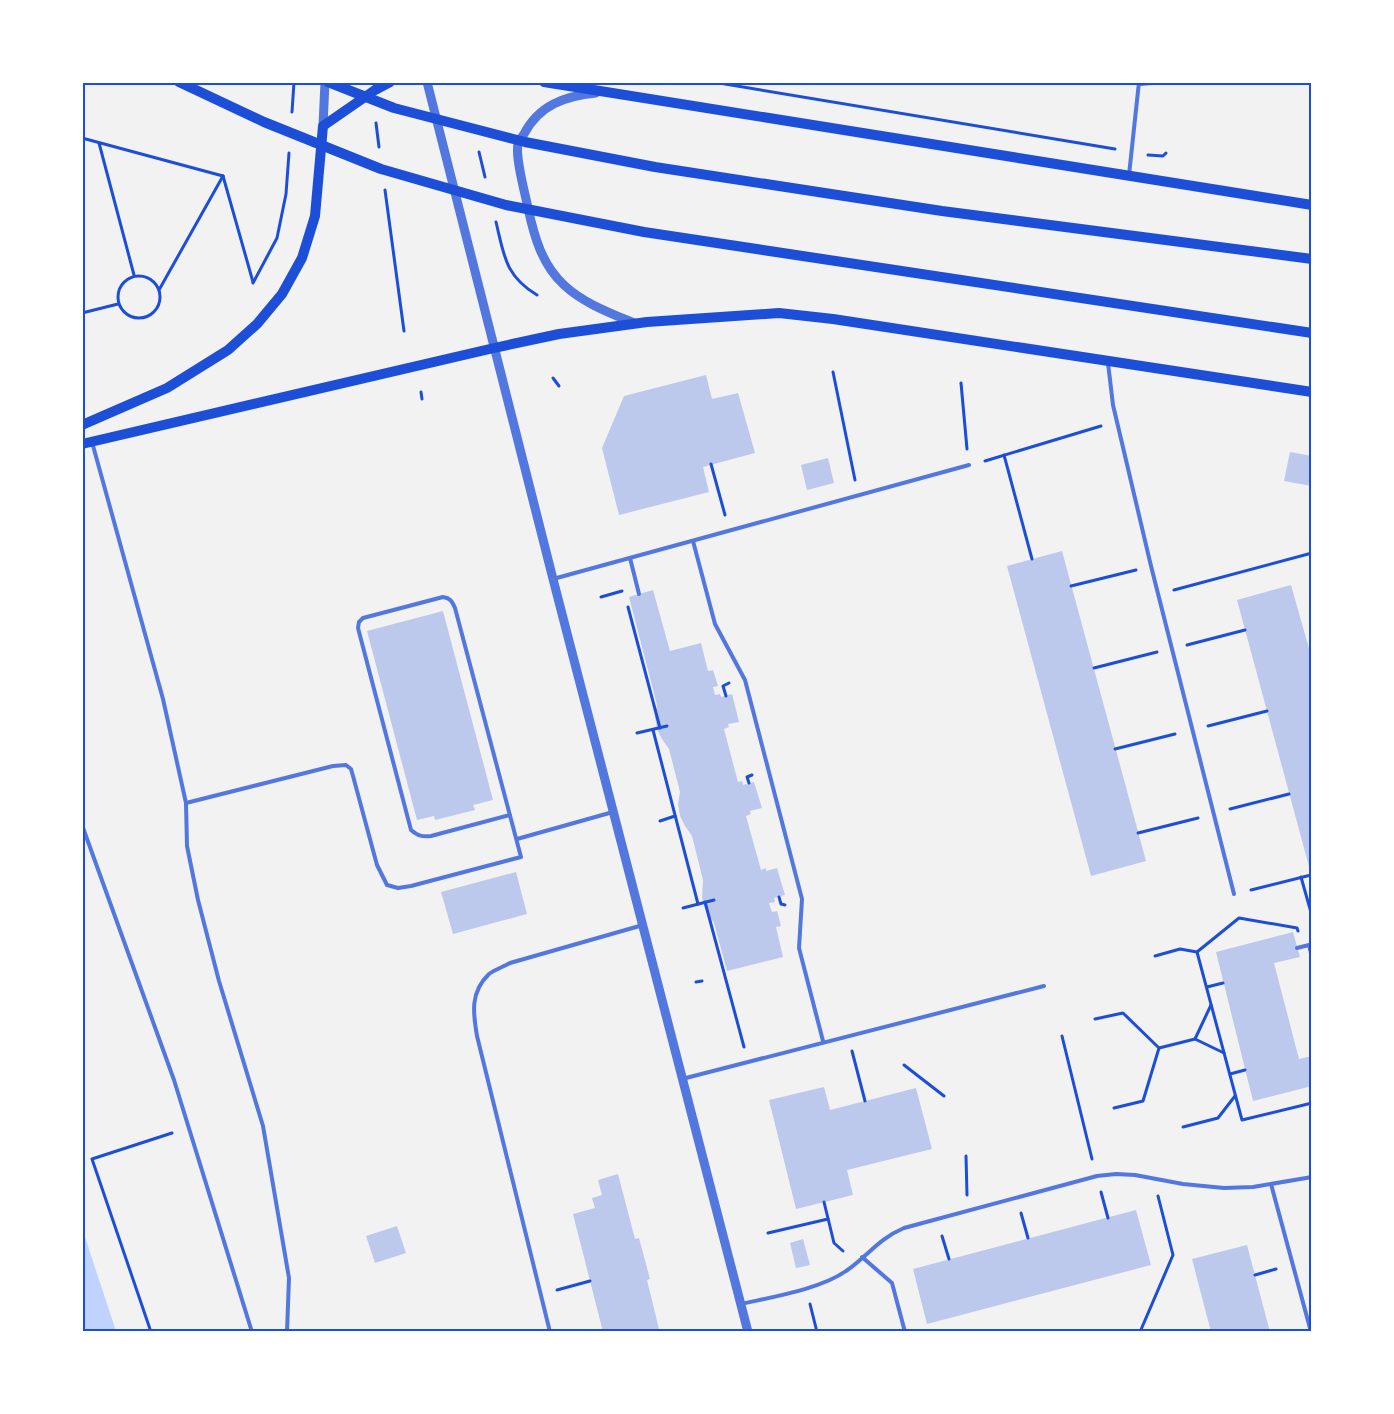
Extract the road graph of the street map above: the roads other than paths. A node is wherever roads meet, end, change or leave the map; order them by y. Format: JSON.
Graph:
{"nodes":[{"id":1,"x":180,"y":82,"type":"edge"},
{"id":2,"x":326,"y":82,"type":"edge"},
{"id":3,"x":390,"y":82,"type":"edge"},
{"id":4,"x":427,"y":82,"type":"edge"},
{"id":5,"x":544,"y":82,"type":"edge"},
{"id":6,"x":1165,"y":82,"type":"edge"},
{"id":7,"x":1140,"y":83,"type":"edge"},
{"id":8,"x":601,"y":92,"type":"junction"},
{"id":9,"x":323,"y":126,"type":"junction"},
{"id":10,"x":1129,"y":176,"type":"junction"},
{"id":11,"x":1312,"y":204,"type":"edge"},
{"id":12,"x":1312,"y":259,"type":"edge"},
{"id":13,"x":634,"y":323,"type":"junction"},
{"id":14,"x":1312,"y":333,"type":"edge"},
{"id":15,"x":494,"y":348,"type":"junction"},
{"id":16,"x":1107,"y":361,"type":"junction"},
{"id":17,"x":1312,"y":392,"type":"edge"},
{"id":18,"x":82,"y":425,"type":"edge"},
{"id":19,"x":87,"y":443,"type":"edge"},
{"id":20,"x":969,"y":466,"type":"road end"},
{"id":21,"x":693,"y":541,"type":"junction"},
{"id":22,"x":630,"y":558,"type":"junction"},
{"id":23,"x":553,"y":579,"type":"junction"},
{"id":24,"x":639,"y":594,"type":"dead end"},
{"id":25,"x":186,"y":803,"type":"junction"},
{"id":26,"x":614,"y":812,"type":"junction"},
{"id":27,"x":510,"y":815,"type":"junction"},
{"id":28,"x":82,"y":825,"type":"edge"},
{"id":29,"x":517,"y":840,"type":"junction"},
{"id":30,"x":1234,"y":894,"type":"road end"},
{"id":31,"x":643,"y":925,"type":"junction"},
{"id":32,"x":1300,"y":947,"type":"road end"},
{"id":33,"x":1312,"y":957,"type":"edge"},
{"id":34,"x":1044,"y":986,"type":"dead end"},
{"id":35,"x":823,"y":1041,"type":"junction"},
{"id":36,"x":682,"y":1078,"type":"junction"},
{"id":37,"x":1312,"y":1177,"type":"edge"},
{"id":38,"x":1271,"y":1184,"type":"junction"},
{"id":39,"x":862,"y":1257,"type":"junction"},
{"id":40,"x":740,"y":1304,"type":"junction"},
{"id":41,"x":252,"y":1332,"type":"edge"},
{"id":42,"x":287,"y":1332,"type":"edge"},
{"id":43,"x":550,"y":1332,"type":"edge"},
{"id":44,"x":748,"y":1332,"type":"edge"},
{"id":45,"x":905,"y":1332,"type":"edge"},
{"id":46,"x":1311,"y":1332,"type":"edge"}],
"edges":[{"from":1,"to":14,"type":"main road"},
{"from":2,"to":9,"type":"street"},
{"from":2,"to":12,"type":"main road"},
{"from":3,"to":9,"type":"main road"},
{"from":4,"to":15,"type":"street"},
{"from":5,"to":8,"type":"main road"},
{"from":6,"to":7,"type":"lane"},
{"from":7,"to":10,"type":"lane"},
{"from":8,"to":10,"type":"main road"},
{"from":8,"to":13,"type":"street"},
{"from":9,"to":18,"type":"main road"},
{"from":10,"to":11,"type":"main road"},
{"from":13,"to":15,"type":"main road"},
{"from":13,"to":16,"type":"main road"},
{"from":15,"to":19,"type":"main road"},
{"from":15,"to":23,"type":"street"},
{"from":16,"to":17,"type":"main road"},
{"from":16,"to":30,"type":"lane"},
{"from":19,"to":25,"type":"lane"},
{"from":20,"to":21,"type":"lane"},
{"from":21,"to":22,"type":"lane"},
{"from":21,"to":35,"type":"lane"},
{"from":22,"to":23,"type":"lane"},
{"from":22,"to":24,"type":"lane"},
{"from":23,"to":26,"type":"street"},
{"from":25,"to":29,"type":"lane"},
{"from":25,"to":42,"type":"lane"},
{"from":26,"to":29,"type":"lane"},
{"from":26,"to":31,"type":"street"},
{"from":27,"to":27,"type":"lane"},
{"from":27,"to":29,"type":"lane"},
{"from":28,"to":41,"type":"lane"},
{"from":31,"to":36,"type":"street"},
{"from":31,"to":43,"type":"lane"},
{"from":32,"to":33,"type":"lane"},
{"from":34,"to":35,"type":"lane"},
{"from":35,"to":36,"type":"lane"},
{"from":36,"to":40,"type":"street"},
{"from":37,"to":38,"type":"lane"},
{"from":38,"to":39,"type":"lane"},
{"from":38,"to":46,"type":"lane"},
{"from":39,"to":40,"type":"lane"},
{"from":39,"to":45,"type":"lane"},
{"from":40,"to":44,"type":"street"}]}
